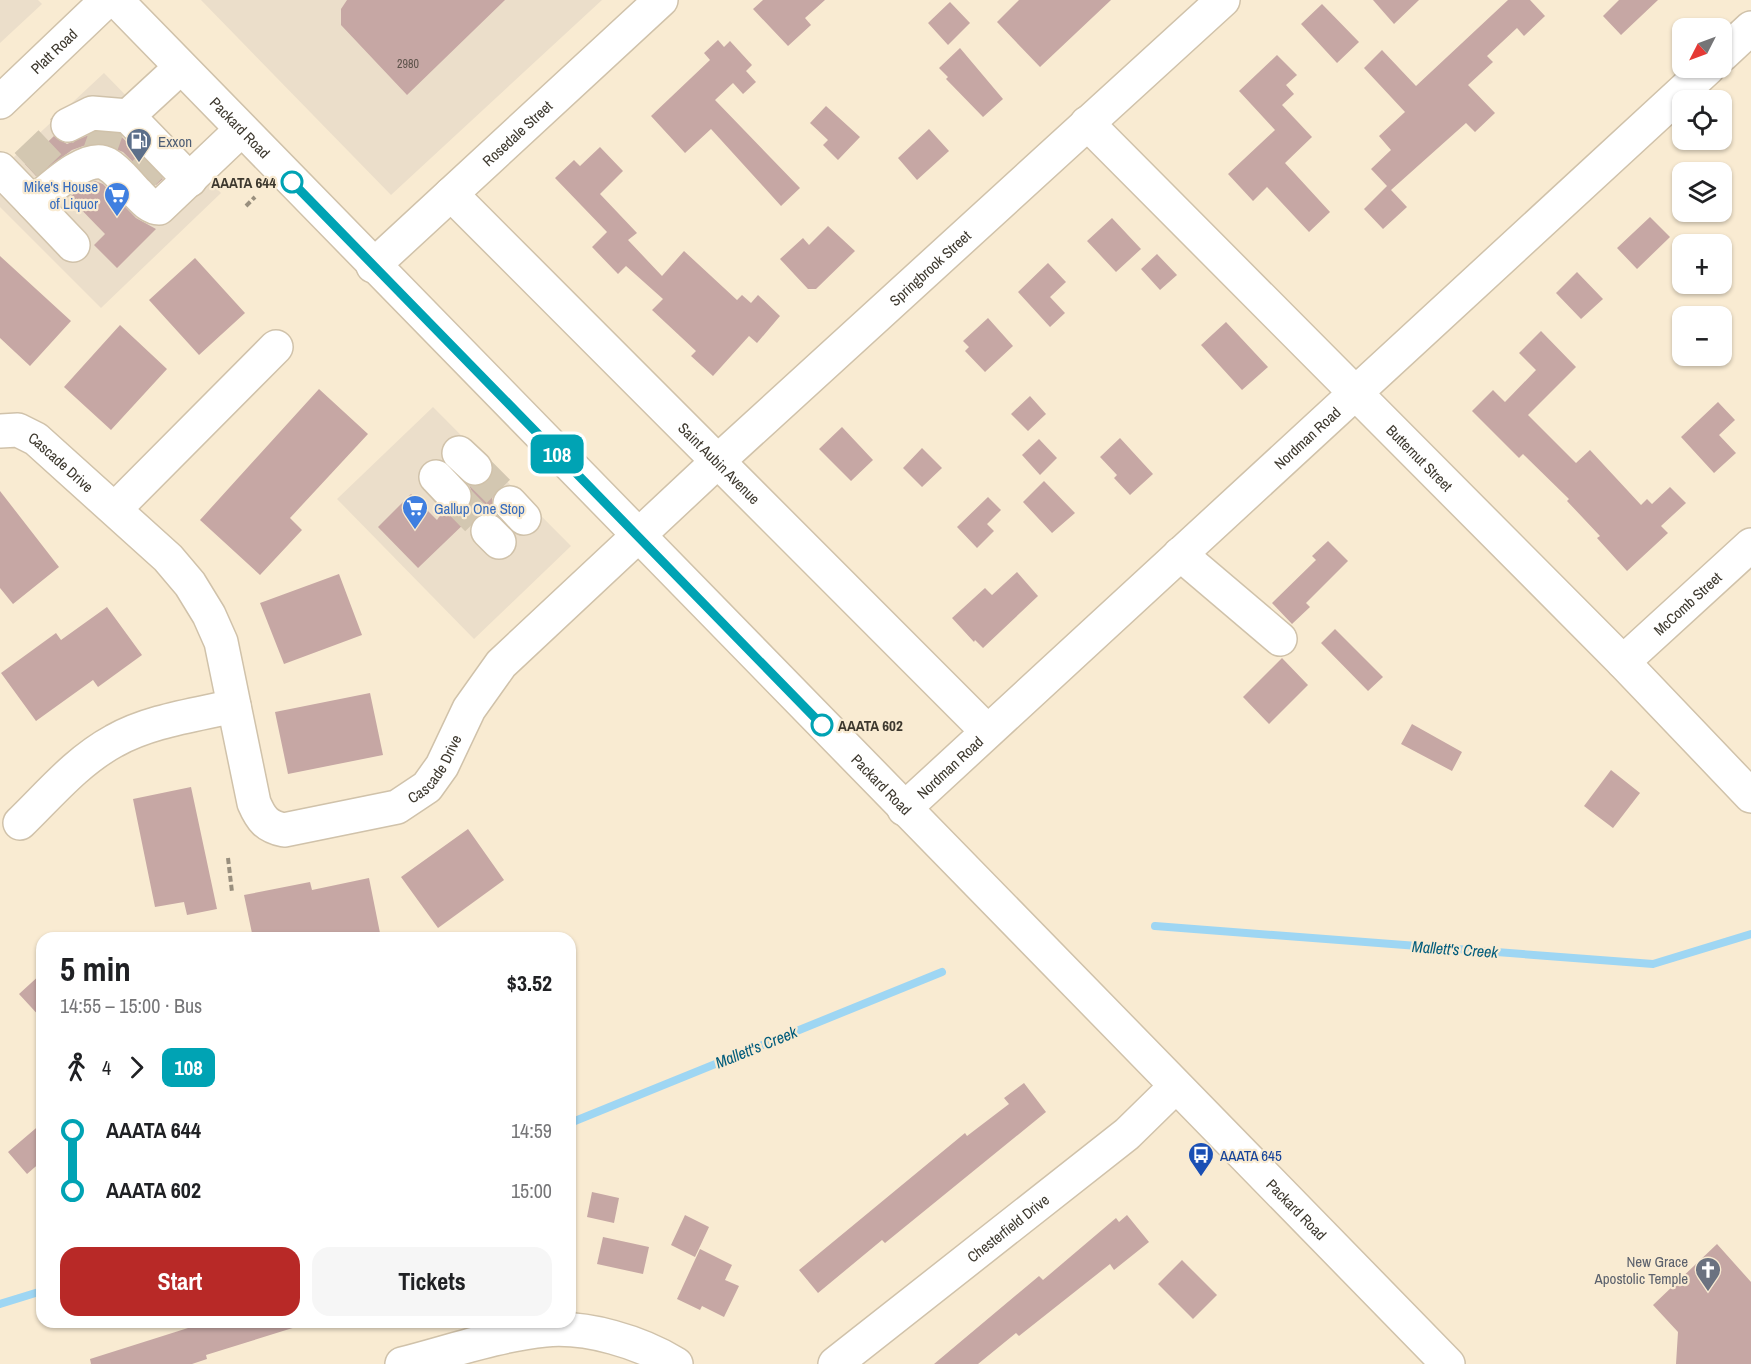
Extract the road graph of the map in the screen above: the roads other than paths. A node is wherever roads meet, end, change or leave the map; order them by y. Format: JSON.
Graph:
{"nodes":[{"id":1,"x":108,"y":0,"type":"edge"},
{"id":2,"x":116,"y":0,"type":"edge"},
{"id":3,"x":661,"y":0,"type":"edge"},
{"id":4,"x":1222,"y":0,"type":"edge"},
{"id":5,"x":1751,"y":28,"type":"edge"},
{"id":6,"x":1732,"y":46,"type":"edge"},
{"id":7,"x":180,"y":68,"type":"junction"},
{"id":8,"x":1697,"y":78,"type":"edge"},
{"id":9,"x":0,"y":102,"type":"edge"},
{"id":10,"x":1087,"y":123,"type":"junction"},
{"id":11,"x":68,"y":125,"type":"tunnel mouth"},
{"id":12,"x":241,"y":130,"type":"junction"},
{"id":13,"x":98,"y":143,"type":"junction"},
{"id":14,"x":147,"y":170,"type":"junction"},
{"id":15,"x":12,"y":171,"type":"edge"},
{"id":16,"x":190,"y":180,"type":"junction"},
{"id":17,"x":451,"y":194,"type":"junction"},
{"id":18,"x":33,"y":203,"type":"junction"},
{"id":19,"x":73,"y":245,"type":"dead end"},
{"id":20,"x":374,"y":266,"type":"junction"},
{"id":21,"x":276,"y":347,"type":"dead end"},
{"id":22,"x":1355,"y":392,"type":"junction"},
{"id":23,"x":0,"y":431,"type":"edge"},
{"id":24,"x":718,"y":461,"type":"junction"},
{"id":25,"x":115,"y":509,"type":"junction"},
{"id":26,"x":638,"y":537,"type":"junction"},
{"id":27,"x":1751,"y":545,"type":"edge"},
{"id":28,"x":1180,"y":554,"type":"junction"},
{"id":29,"x":1280,"y":639,"type":"dead end"},
{"id":30,"x":1623,"y":662,"type":"junction"},
{"id":31,"x":234,"y":706,"type":"junction"},
{"id":32,"x":987,"y":731,"type":"junction"},
{"id":33,"x":1751,"y":796,"type":"edge"},
{"id":34,"x":904,"y":809,"type":"junction"},
{"id":35,"x":20,"y":824,"type":"dead end"},
{"id":36,"x":1176,"y":1087,"type":"junction"},
{"id":37,"x":402,"y":1364,"type":"edge"},
{"id":38,"x":676,"y":1364,"type":"edge"},
{"id":39,"x":835,"y":1364,"type":"edge"},
{"id":40,"x":1448,"y":1364,"type":"edge"}],
"edges":[{"from":1,"to":9,"type":"street","name":"Platt Road"},
{"from":2,"to":7,"type":"street","name":"Packard Road"},
{"from":3,"to":17,"type":"street","name":"Rosedale Street"},
{"from":4,"to":10,"type":"street","name":"Springbrook Street"},
{"from":5,"to":6,"type":"street"},
{"from":7,"to":12,"type":"street","name":"Packard Road"},
{"from":7,"to":13,"type":"street"},
{"from":8,"to":22,"type":"street","name":"Nordman Road"},
{"from":10,"to":22,"type":"street","name":"Butternut Street"},
{"from":10,"to":24,"type":"street","name":"Springbrook Street"},
{"from":11,"to":13,"type":"street"},
{"from":12,"to":16,"type":"street"},
{"from":12,"to":20,"type":"street","name":"Packard Road"},
{"from":13,"to":14,"type":"street"},
{"from":13,"to":14,"type":"street"},
{"from":13,"to":18,"type":"street"},
{"from":14,"to":16,"type":"street"},
{"from":14,"to":16,"type":"street"},
{"from":15,"to":18,"type":"street"},
{"from":17,"to":20,"type":"street","name":"Rosedale Street"},
{"from":17,"to":24,"type":"street","name":"Saint Aubin Avenue"},
{"from":18,"to":19,"type":"street"},
{"from":20,"to":26,"type":"street","name":"Packard Road"},
{"from":21,"to":25,"type":"street"},
{"from":22,"to":28,"type":"street","name":"Nordman Road"},
{"from":22,"to":30,"type":"street","name":"Butternut Street"},
{"from":23,"to":25,"type":"street","name":"Cascade Drive"},
{"from":24,"to":26,"type":"street","name":"Springbrook Street"},
{"from":24,"to":32,"type":"street","name":"Saint Aubin Avenue"},
{"from":25,"to":31,"type":"street","name":"Cascade Drive"},
{"from":26,"to":31,"type":"street","name":"Cascade Drive"},
{"from":26,"to":34,"type":"street","name":"Packard Road"},
{"from":27,"to":30,"type":"street","name":"McComb Street"},
{"from":28,"to":29,"type":"street"},
{"from":28,"to":32,"type":"street","name":"Nordman Road"},
{"from":30,"to":33,"type":"street","name":"Butternut Street"},
{"from":31,"to":35,"type":"street"},
{"from":32,"to":34,"type":"street","name":"Nordman Road"},
{"from":34,"to":36,"type":"street","name":"Packard Road"},
{"from":36,"to":39,"type":"street","name":"Chesterfield Drive"},
{"from":36,"to":40,"type":"street","name":"Packard Road"},
{"from":37,"to":38,"type":"street"}]}
